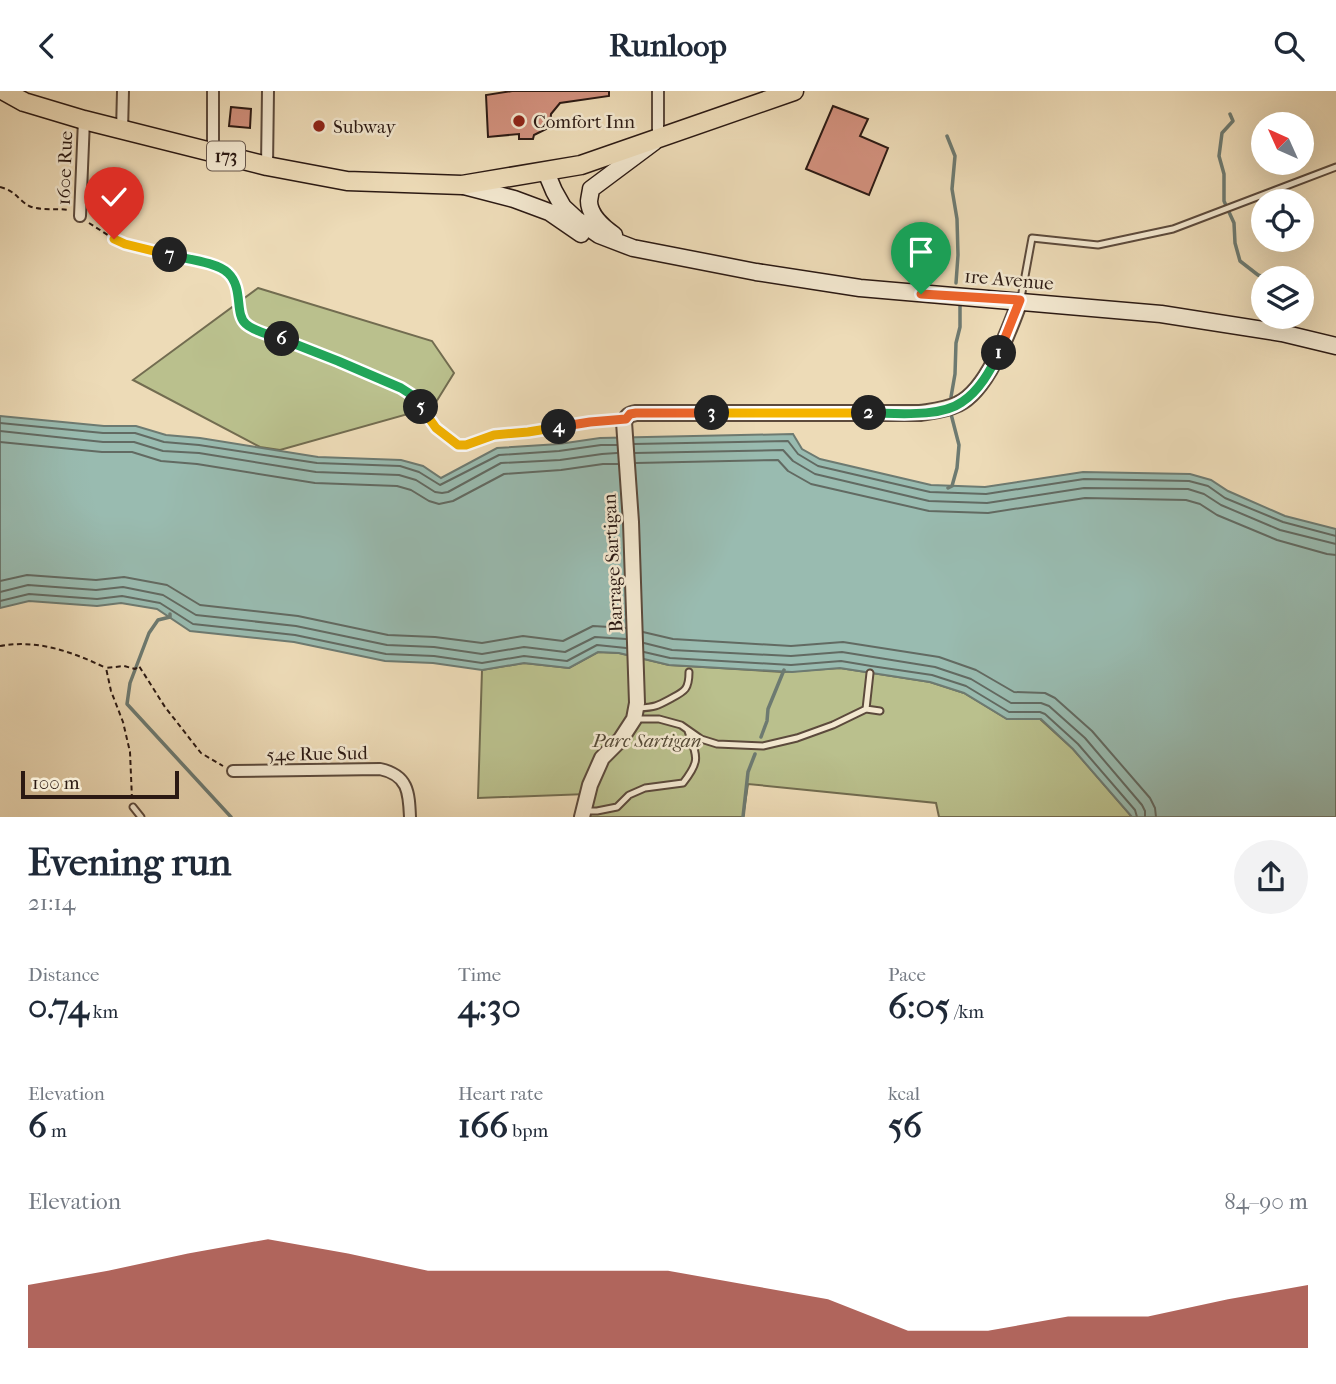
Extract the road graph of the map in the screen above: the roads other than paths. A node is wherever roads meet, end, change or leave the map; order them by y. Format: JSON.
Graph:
{"nodes":[{"id":1,"x":4,"y":91,"type":"edge"},
{"id":2,"x":123,"y":91,"type":"edge"},
{"id":3,"x":214,"y":91,"type":"edge"},
{"id":4,"x":268,"y":91,"type":"edge"},
{"id":5,"x":658,"y":91,"type":"edge"},
{"id":6,"x":794,"y":91,"type":"edge"},
{"id":7,"x":0,"y":97,"type":"edge"},
{"id":8,"x":24,"y":102,"type":"junction"},
{"id":9,"x":84,"y":120,"type":"junction"},
{"id":10,"x":122,"y":131,"type":"junction"},
{"id":11,"x":658,"y":139,"type":"junction"},
{"id":12,"x":213,"y":153,"type":"junction"},
{"id":13,"x":267,"y":166,"type":"junction"},
{"id":14,"x":1336,"y":167,"type":"edge"},
{"id":15,"x":546,"y":172,"type":"junction"},
{"id":16,"x":462,"y":185,"type":"junction"},
{"id":17,"x":80,"y":216,"type":"road end"},
{"id":18,"x":634,"y":248,"type":"junction"},
{"id":19,"x":1020,"y":300,"type":"junction"},
{"id":20,"x":1336,"y":347,"type":"edge"},
{"id":21,"x":689,"y":672,"type":"dead end"},
{"id":22,"x":870,"y":673,"type":"dead end"},
{"id":23,"x":866,"y":709,"type":"junction"},
{"id":24,"x":636,"y":710,"type":"junction"},
{"id":25,"x":880,"y":711,"type":"dead end"},
{"id":26,"x":688,"y":730,"type":"junction"},
{"id":27,"x":233,"y":771,"type":"road end"},
{"id":28,"x":583,"y":814,"type":"edge"},
{"id":29,"x":132,"y":817,"type":"edge"},
{"id":30,"x":141,"y":817,"type":"edge"},
{"id":31,"x":410,"y":817,"type":"edge"}],
"edges":[{"from":1,"to":8,"type":"main road","number":"173"},
{"from":2,"to":10,"type":"street"},
{"from":3,"to":12,"type":"street"},
{"from":4,"to":13,"type":"street"},
{"from":5,"to":11,"type":"street"},
{"from":6,"to":11,"type":"main road","number":"173"},
{"from":7,"to":8,"type":"street"},
{"from":8,"to":9,"type":"main road","number":"173"},
{"from":9,"to":10,"type":"main road","number":"173"},
{"from":9,"to":17,"type":"street","name":"160e Rue"},
{"from":10,"to":12,"type":"main road","number":"173"},
{"from":11,"to":15,"type":"main road","number":"173"},
{"from":11,"to":18,"type":"main road"},
{"from":12,"to":13,"type":"main road","number":"173"},
{"from":13,"to":16,"type":"main road","number":"173"},
{"from":14,"to":19,"type":"lane"},
{"from":15,"to":16,"type":"main road","number":"173"},
{"from":15,"to":18,"type":"main road","name":"1re Avenue"},
{"from":16,"to":18,"type":"main road"},
{"from":18,"to":19,"type":"main road","name":"1re Avenue"},
{"from":19,"to":20,"type":"main road","name":"1re Avenue"},
{"from":19,"to":24,"type":"street","name":"Barrage Sartigan"},
{"from":21,"to":24,"type":"lane"},
{"from":22,"to":23,"type":"lane"},
{"from":23,"to":25,"type":"lane"},
{"from":23,"to":26,"type":"lane"},
{"from":24,"to":26,"type":"lane"},
{"from":24,"to":28,"type":"street"},
{"from":26,"to":28,"type":"lane"},
{"from":27,"to":31,"type":"street","name":"54e Rue Sud"},
{"from":29,"to":30,"type":"lane"}]}
